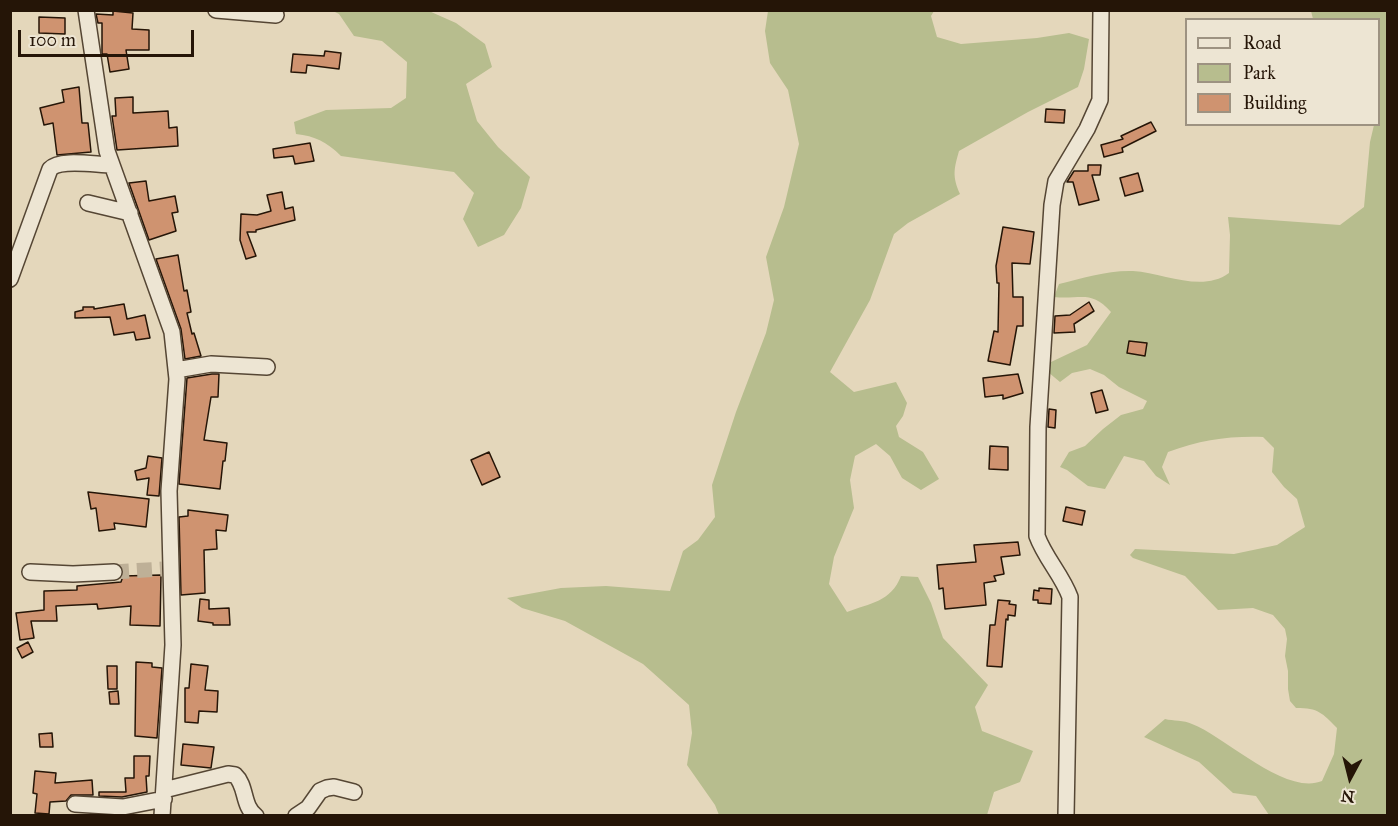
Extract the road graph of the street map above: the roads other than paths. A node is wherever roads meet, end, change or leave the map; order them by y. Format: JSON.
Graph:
{"nodes":[{"id":1,"x":86,"y":10,"type":"edge"},
{"id":2,"x":216,"y":10,"type":"edge"},
{"id":3,"x":1101,"y":10,"type":"edge"},
{"id":4,"x":276,"y":15,"type":"dead end"},
{"id":5,"x":112,"y":165,"type":"junction"},
{"id":6,"x":88,"y":203,"type":"dead end"},
{"id":7,"x":130,"y":213,"type":"junction"},
{"id":8,"x":10,"y":279,"type":"edge"},
{"id":9,"x":267,"y":367,"type":"dead end"},
{"id":10,"x":176,"y":370,"type":"junction"},
{"id":11,"x":30,"y":572,"type":"dead end"},
{"id":12,"x":114,"y":572,"type":"tunnel mouth"},
{"id":13,"x":354,"y":792,"type":"dead end"},
{"id":14,"x":164,"y":794,"type":"junction"},
{"id":15,"x":75,"y":804,"type":"dead end"},
{"id":16,"x":162,"y":816,"type":"edge"},
{"id":17,"x":256,"y":816,"type":"edge"},
{"id":18,"x":296,"y":816,"type":"edge"},
{"id":19,"x":1066,"y":816,"type":"edge"}],
"edges":[{"from":1,"to":5,"type":"street"},
{"from":2,"to":4,"type":"street"},
{"from":3,"to":19,"type":"street"},
{"from":5,"to":7,"type":"street"},
{"from":5,"to":8,"type":"street"},
{"from":6,"to":7,"type":"street"},
{"from":7,"to":10,"type":"street"},
{"from":9,"to":10,"type":"street"},
{"from":10,"to":14,"type":"street"},
{"from":11,"to":12,"type":"street"},
{"from":13,"to":18,"type":"street"},
{"from":14,"to":15,"type":"street"},
{"from":14,"to":16,"type":"street"},
{"from":14,"to":17,"type":"street"}]}
